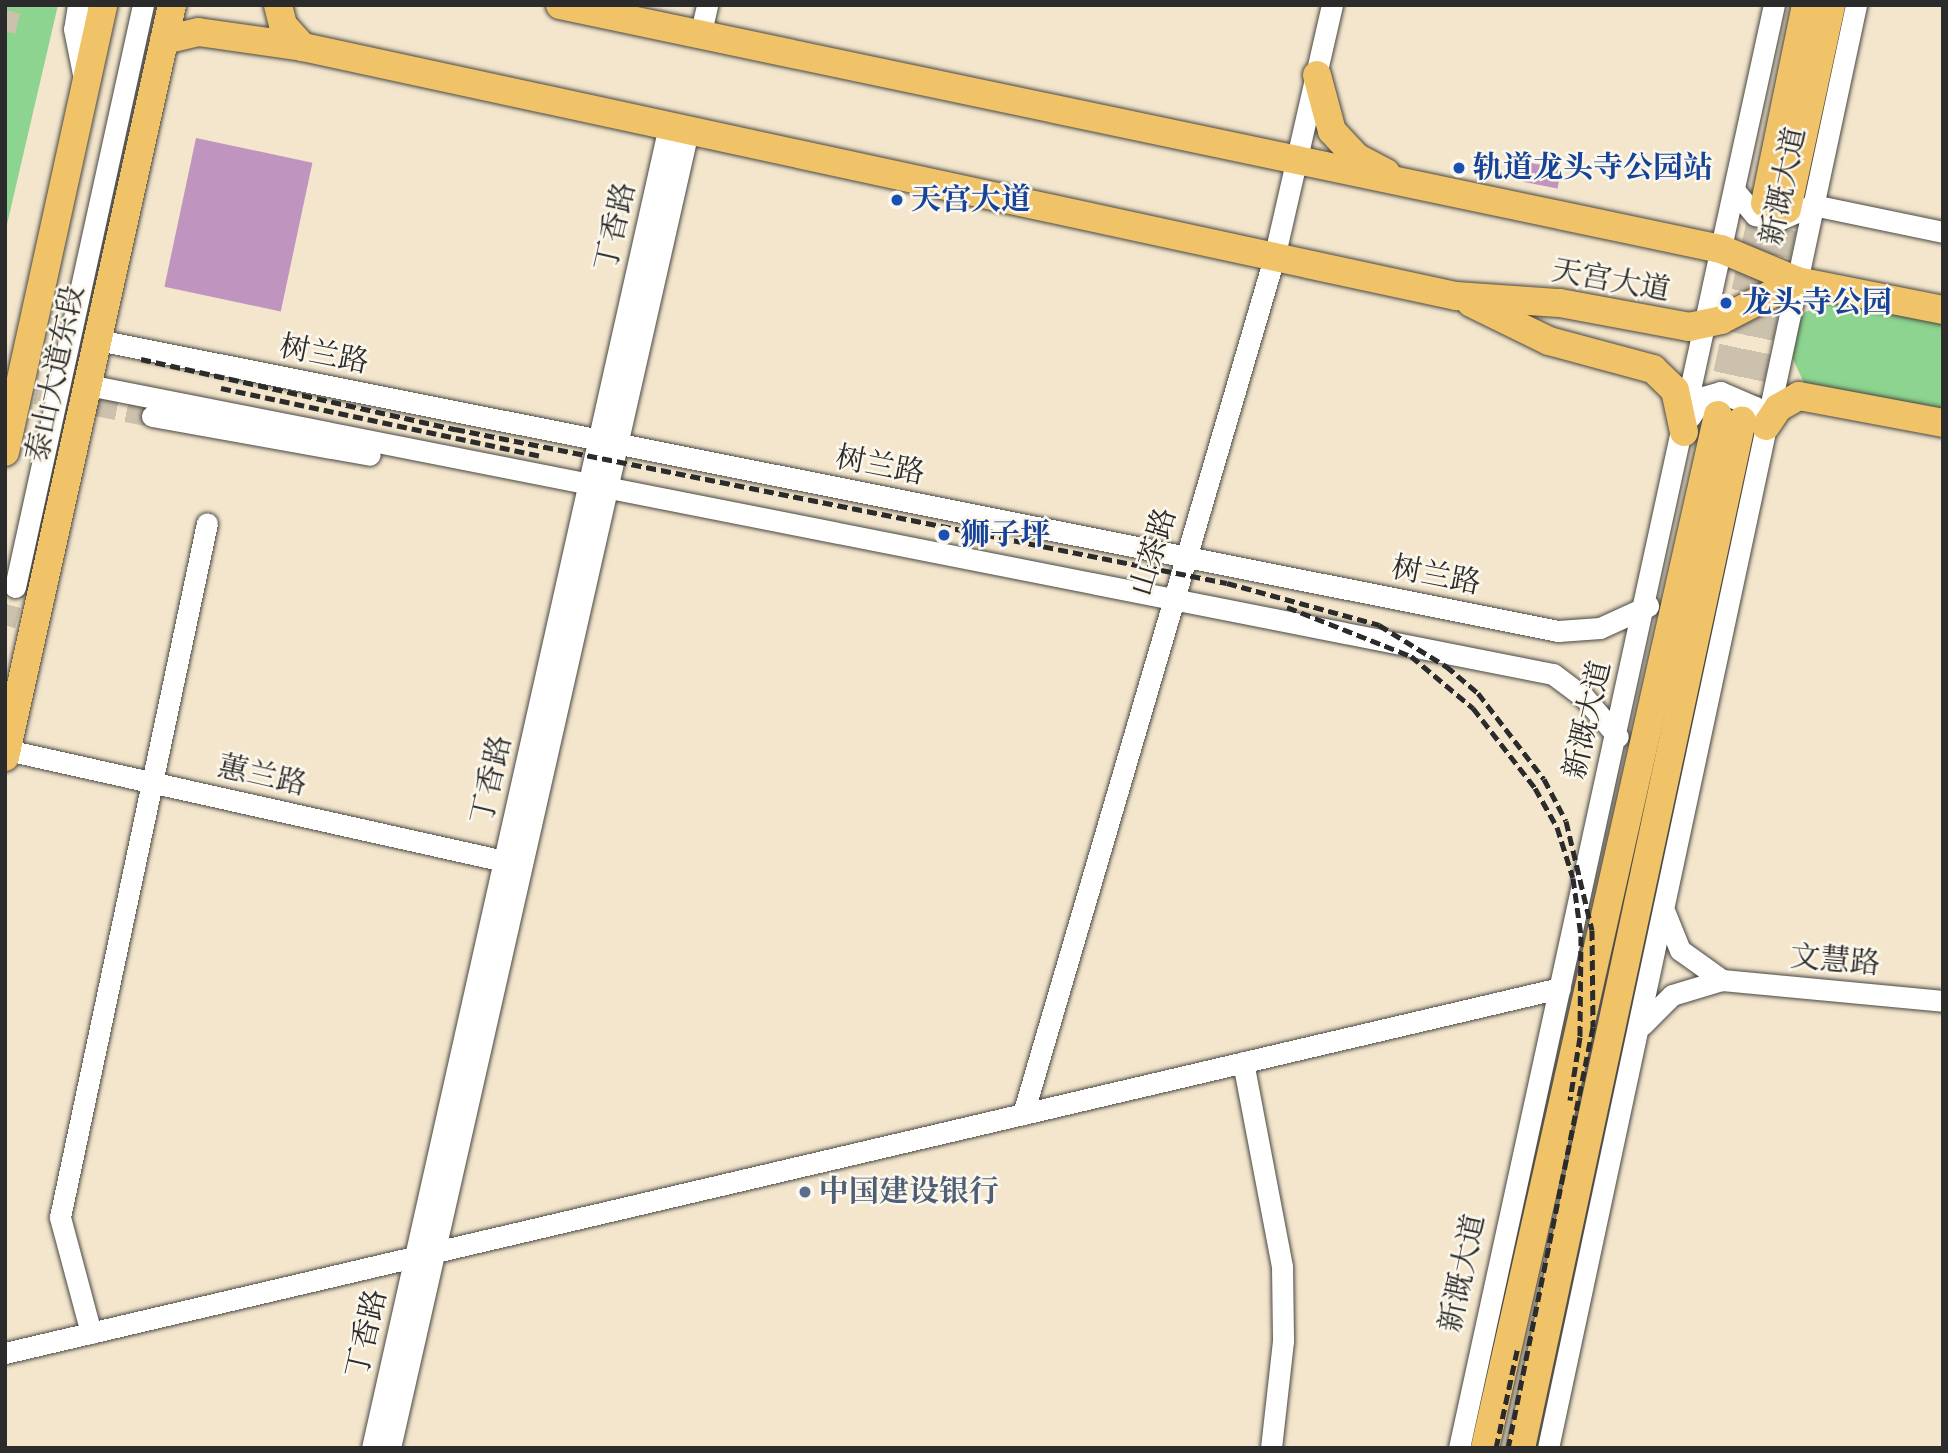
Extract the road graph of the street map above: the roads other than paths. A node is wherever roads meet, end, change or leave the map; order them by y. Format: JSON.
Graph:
{"nodes":[{"id":1,"x":78,"y":5,"type":"edge"},
{"id":2,"x":103,"y":5,"type":"edge"},
{"id":3,"x":143,"y":5,"type":"edge"},
{"id":4,"x":172,"y":5,"type":"edge"},
{"id":5,"x":278,"y":5,"type":"edge"},
{"id":6,"x":560,"y":5,"type":"edge"},
{"id":7,"x":707,"y":5,"type":"edge"},
{"id":8,"x":1332,"y":5,"type":"edge"},
{"id":9,"x":1774,"y":5,"type":"edge"},
{"id":10,"x":1806,"y":5,"type":"edge"},
{"id":11,"x":1831,"y":5,"type":"edge"},
{"id":12,"x":1856,"y":5,"type":"edge"},
{"id":13,"x":699,"y":36,"type":"junction"},
{"id":14,"x":164,"y":40,"type":"junction"},
{"id":15,"x":303,"y":47,"type":"junction"},
{"id":16,"x":1317,"y":75,"type":"junction"},
{"id":17,"x":85,"y":84,"type":"junction"},
{"id":18,"x":151,"y":98,"type":"junction"},
{"id":19,"x":679,"y":128,"type":"junction"},
{"id":20,"x":1297,"y":162,"type":"junction"},
{"id":21,"x":1406,"y":185,"type":"junction"},
{"id":22,"x":1734,"y":190,"type":"junction"},
{"id":23,"x":100,"y":204,"type":"junction"},
{"id":24,"x":1788,"y":206,"type":"junction"},
{"id":25,"x":1943,"y":232,"type":"edge"},
{"id":26,"x":1721,"y":249,"type":"junction"},
{"id":27,"x":1274,"y":258,"type":"junction"},
{"id":28,"x":1797,"y":281,"type":"junction"},
{"id":29,"x":1456,"y":296,"type":"junction"},
{"id":30,"x":1943,"y":310,"type":"edge"},
{"id":31,"x":1706,"y":325,"type":"junction"},
{"id":32,"x":98,"y":340,"type":"junction"},
{"id":33,"x":88,"y":386,"type":"junction"},
{"id":34,"x":5,"y":412,"type":"edge"},
{"id":35,"x":152,"y":416,"type":"tunnel mouth"},
{"id":36,"x":1742,"y":420,"type":"junction"},
{"id":37,"x":1943,"y":423,"type":"edge"},
{"id":38,"x":1684,"y":432,"type":"junction"},
{"id":39,"x":608,"y":443,"type":"junction"},
{"id":40,"x":7,"y":446,"type":"edge"},
{"id":41,"x":463,"y":462,"type":"junction"},
{"id":42,"x":598,"y":486,"type":"junction"},
{"id":43,"x":207,"y":523,"type":"dead end"},
{"id":44,"x":1184,"y":556,"type":"junction"},
{"id":45,"x":15,"y":587,"type":"tunnel mouth"},
{"id":46,"x":1171,"y":599,"type":"junction"},
{"id":47,"x":1648,"y":606,"type":"junction"},
{"id":48,"x":1618,"y":737,"type":"junction"},
{"id":49,"x":6,"y":757,"type":"edge"},
{"id":50,"x":153,"y":782,"type":"junction"},
{"id":51,"x":504,"y":861,"type":"junction"},
{"id":52,"x":1665,"y":912,"type":"junction"},
{"id":53,"x":1722,"y":980,"type":"junction"},
{"id":54,"x":1560,"y":988,"type":"junction"},
{"id":55,"x":1943,"y":1002,"type":"edge"},
{"id":56,"x":1640,"y":1028,"type":"junction"},
{"id":57,"x":1243,"y":1062,"type":"junction"},
{"id":58,"x":1023,"y":1114,"type":"junction"},
{"id":59,"x":424,"y":1255,"type":"junction"},
{"id":60,"x":91,"y":1333,"type":"junction"},
{"id":61,"x":5,"y":1353,"type":"edge"},
{"id":62,"x":372,"y":1448,"type":"edge"},
{"id":63,"x":390,"y":1448,"type":"edge"},
{"id":64,"x":1271,"y":1448,"type":"edge"},
{"id":65,"x":1459,"y":1448,"type":"edge"},
{"id":66,"x":1485,"y":1448,"type":"edge"},
{"id":67,"x":1521,"y":1448,"type":"edge"},
{"id":68,"x":1548,"y":1448,"type":"edge"}],
"edges":[{"from":1,"to":17,"type":"street"},
{"from":2,"to":17,"type":"main road","name":"泰山大道东段"},
{"from":3,"to":23,"type":"street"},
{"from":4,"to":14,"type":"main road","name":"泰山大道东段"},
{"from":5,"to":15,"type":"main road"},
{"from":6,"to":13,"type":"main road","name":"天宫大道"},
{"from":7,"to":13,"type":"street"},
{"from":8,"to":16,"type":"street","name":"山茶路"},
{"from":9,"to":22,"type":"street","name":"新溉大道"},
{"from":10,"to":24,"type":"main road","name":"新溉大道"},
{"from":11,"to":24,"type":"main road","name":"新溉大道"},
{"from":12,"to":24,"type":"street","name":"新溉大道"},
{"from":13,"to":20,"type":"main road","name":"天宫大道"},
{"from":14,"to":15,"type":"main road","name":"天宫大道"},
{"from":14,"to":18,"type":"main road","name":"泰山大道东段"},
{"from":15,"to":19,"type":"main road","name":"天宫大道"},
{"from":16,"to":20,"type":"street","name":"山茶路"},
{"from":16,"to":21,"type":"main road"},
{"from":17,"to":40,"type":"main road","name":"泰山大道东段"},
{"from":18,"to":23,"type":"street"},
{"from":18,"to":32,"type":"main road","name":"泰山大道东段"},
{"from":19,"to":27,"type":"main road","name":"天宫大道"},
{"from":19,"to":39,"type":"street","name":"丁香路"},
{"from":20,"to":21,"type":"main road","name":"天宫大道"},
{"from":20,"to":27,"type":"street","name":"山茶路"},
{"from":21,"to":26,"type":"main road","name":"天宫大道"},
{"from":22,"to":24,"type":"street"},
{"from":22,"to":26,"type":"street","name":"新溉大道"},
{"from":23,"to":45,"type":"street"},
{"from":24,"to":25,"type":"street"},
{"from":24,"to":28,"type":"street","name":"新溉大道"},
{"from":26,"to":28,"type":"main road","name":"天宫大道"},
{"from":26,"to":31,"type":"street","name":"新溉大道"},
{"from":27,"to":29,"type":"main road","name":"天宫大道"},
{"from":27,"to":44,"type":"street","name":"山茶路"},
{"from":28,"to":30,"type":"main road"},
{"from":28,"to":31,"type":"main road","name":"天宫大道"},
{"from":28,"to":36,"type":"street","name":"新溉大道"},
{"from":29,"to":31,"type":"main road","name":"天宫大道"},
{"from":29,"to":38,"type":"main road"},
{"from":31,"to":38,"type":"street","name":"新溉大道"},
{"from":32,"to":33,"type":"main road","name":"泰山大道东段"},
{"from":32,"to":39,"type":"street","name":"树兰路"},
{"from":33,"to":41,"type":"street"},
{"from":33,"to":49,"type":"main road","name":"泰山大道东段"},
{"from":34,"to":40,"type":"street"},
{"from":35,"to":41,"type":"street"},
{"from":36,"to":37,"type":"main road"},
{"from":36,"to":38,"type":"street"},
{"from":36,"to":52,"type":"street","name":"新溉大道"},
{"from":36,"to":66,"type":"main road","name":"新溉大道"},
{"from":36,"to":67,"type":"main road","name":"新溉大道"},
{"from":38,"to":47,"type":"street","name":"新溉大道"},
{"from":39,"to":42,"type":"street","name":"丁香路"},
{"from":39,"to":44,"type":"street","name":"树兰路"},
{"from":41,"to":42,"type":"street"},
{"from":42,"to":46,"type":"street"},
{"from":42,"to":51,"type":"street","name":"丁香路"},
{"from":42,"to":59,"type":"street","name":"丁香路"},
{"from":43,"to":50,"type":"street"},
{"from":44,"to":46,"type":"street","name":"山茶路"},
{"from":44,"to":47,"type":"street","name":"树兰路"},
{"from":46,"to":48,"type":"street"},
{"from":46,"to":58,"type":"street","name":"山茶路"},
{"from":47,"to":48,"type":"street","name":"新溉大道"},
{"from":48,"to":54,"type":"street","name":"新溉大道"},
{"from":49,"to":50,"type":"street","name":"蕙兰路"},
{"from":50,"to":51,"type":"street","name":"蕙兰路"},
{"from":50,"to":60,"type":"street"},
{"from":51,"to":59,"type":"street","name":"丁香路"},
{"from":52,"to":53,"type":"street"},
{"from":52,"to":56,"type":"street","name":"新溉大道"},
{"from":53,"to":55,"type":"street","name":"文慧路"},
{"from":53,"to":56,"type":"street"},
{"from":54,"to":57,"type":"street"},
{"from":54,"to":65,"type":"street","name":"新溉大道"},
{"from":56,"to":68,"type":"street","name":"新溉大道"},
{"from":57,"to":58,"type":"street"},
{"from":57,"to":64,"type":"street"},
{"from":58,"to":59,"type":"street"},
{"from":59,"to":60,"type":"street"},
{"from":59,"to":62,"type":"street","name":"丁香路"},
{"from":59,"to":63,"type":"street","name":"丁香路"},
{"from":60,"to":61,"type":"street"}]}
